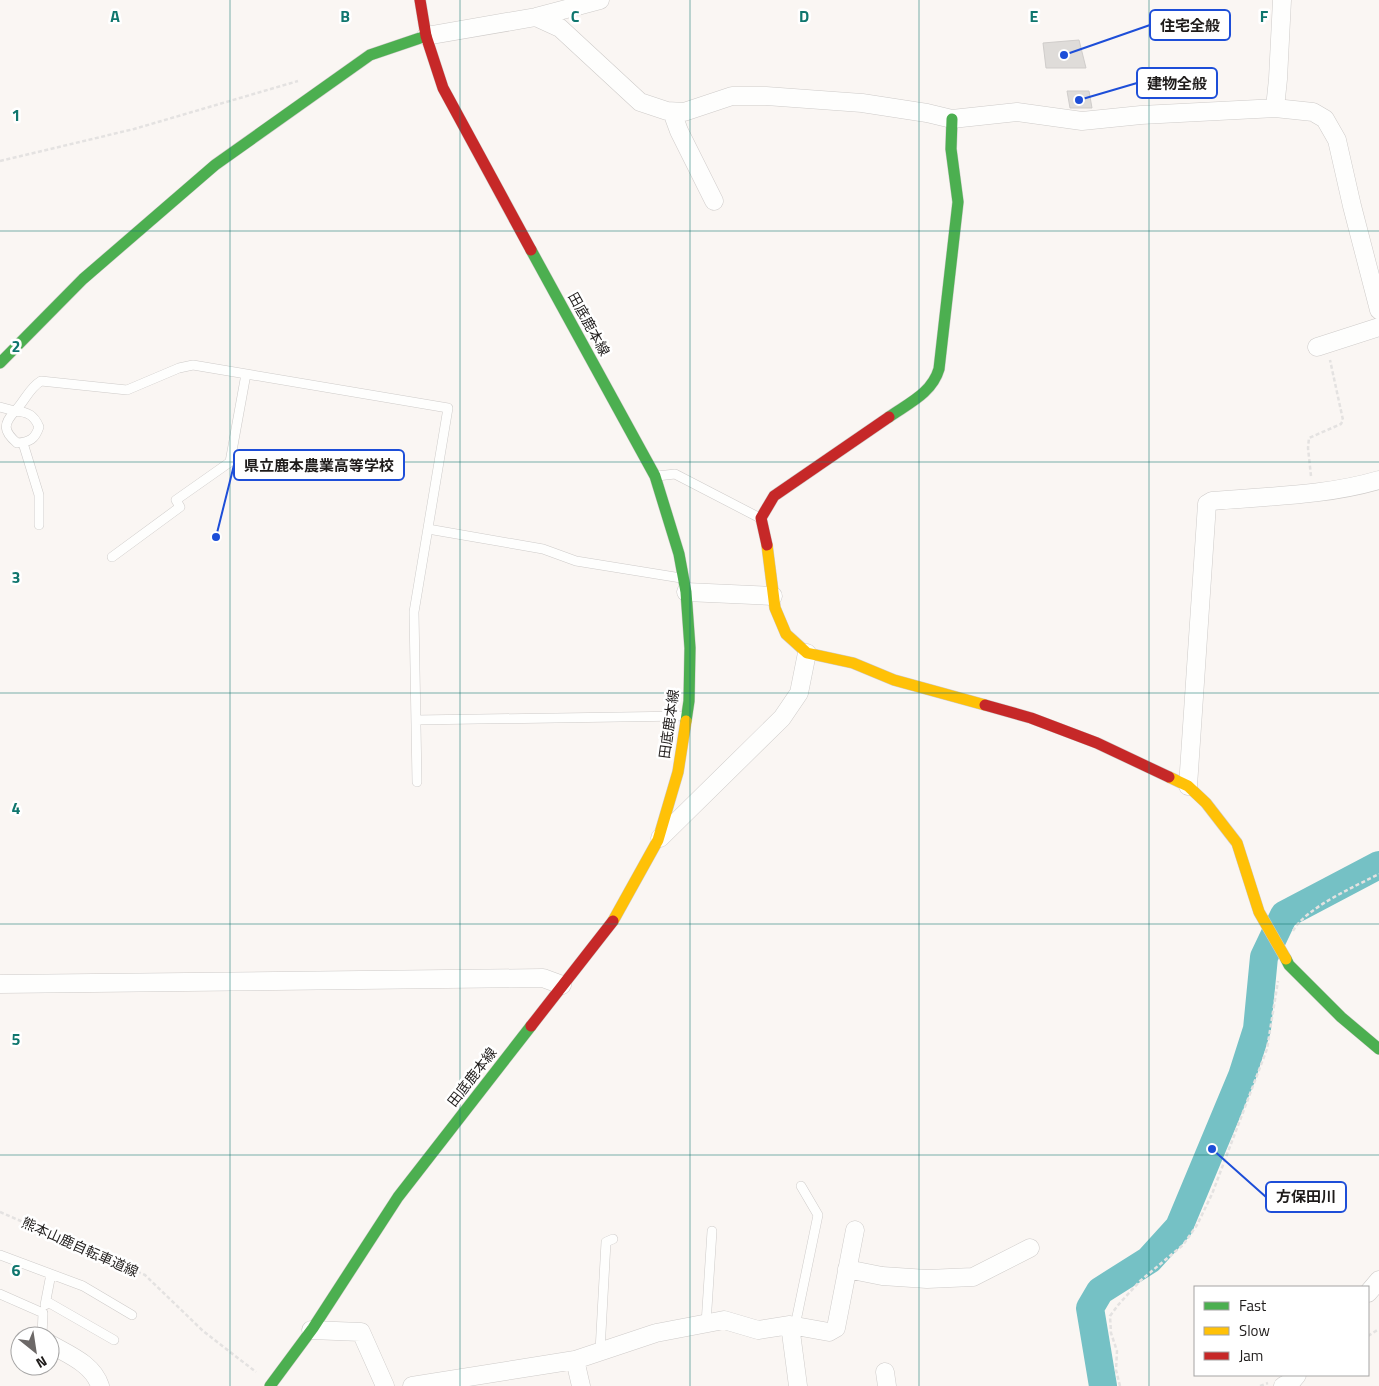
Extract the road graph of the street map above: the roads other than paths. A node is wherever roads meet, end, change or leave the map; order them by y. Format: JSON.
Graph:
{"nodes":[{"id":1,"x":420,"y":0,"type":"edge"},
{"id":2,"x":600,"y":0,"type":"edge"},
{"id":3,"x":1282,"y":0,"type":"edge"},
{"id":4,"x":536,"y":17,"type":"junction"},
{"id":5,"x":426,"y":36,"type":"junction"},
{"id":6,"x":1275,"y":108,"type":"junction"},
{"id":7,"x":672,"y":112,"type":"junction"},
{"id":8,"x":952,"y":119,"type":"junction"},
{"id":9,"x":714,"y":200,"type":"dead end"},
{"id":10,"x":1379,"y":310,"type":"edge"},
{"id":11,"x":1379,"y":326,"type":"edge"},
{"id":12,"x":1321,"y":346,"type":"road end"},
{"id":13,"x":0,"y":363,"type":"edge"},
{"id":14,"x":246,"y":374,"type":"junction"},
{"id":15,"x":0,"y":407,"type":"edge"},
{"id":16,"x":15,"y":411,"type":"junction"},
{"id":17,"x":23,"y":443,"type":"junction"},
{"id":18,"x":655,"y":476,"type":"junction"},
{"id":19,"x":1379,"y":480,"type":"edge"},
{"id":20,"x":761,"y":518,"type":"junction"},
{"id":21,"x":39,"y":525,"type":"dead end"},
{"id":22,"x":428,"y":529,"type":"junction"},
{"id":23,"x":112,"y":557,"type":"dead end"},
{"id":24,"x":685,"y":585,"type":"junction"},
{"id":25,"x":773,"y":596,"type":"junction"},
{"id":26,"x":807,"y":653,"type":"junction"},
{"id":27,"x":687,"y":716,"type":"junction"},
{"id":28,"x":416,"y":720,"type":"junction"},
{"id":29,"x":417,"y":782,"type":"dead end"},
{"id":30,"x":1188,"y":786,"type":"junction"},
{"id":31,"x":658,"y":840,"type":"junction"},
{"id":32,"x":0,"y":984,"type":"edge"},
{"id":33,"x":562,"y":986,"type":"junction"},
{"id":34,"x":1379,"y":1049,"type":"edge"},
{"id":35,"x":802,"y":1186,"type":"dead end"},
{"id":36,"x":855,"y":1230,"type":"dead end"},
{"id":37,"x":712,"y":1231,"type":"dead end"},
{"id":38,"x":613,"y":1239,"type":"dead end"},
{"id":39,"x":1030,"y":1248,"type":"dead end"},
{"id":40,"x":0,"y":1255,"type":"edge"},
{"id":41,"x":847,"y":1269,"type":"junction"},
{"id":42,"x":51,"y":1274,"type":"junction"},
{"id":43,"x":1379,"y":1280,"type":"edge"},
{"id":44,"x":1369,"y":1291,"type":"edge"},
{"id":45,"x":0,"y":1294,"type":"edge"},
{"id":46,"x":46,"y":1301,"type":"junction"},
{"id":47,"x":43,"y":1313,"type":"junction"},
{"id":48,"x":132,"y":1315,"type":"dead end"},
{"id":49,"x":706,"y":1324,"type":"junction"},
{"id":50,"x":42,"y":1326,"type":"edge"},
{"id":51,"x":792,"y":1326,"type":"junction"},
{"id":52,"x":311,"y":1330,"type":"junction"},
{"id":53,"x":114,"y":1340,"type":"dead end"},
{"id":54,"x":60,"y":1350,"type":"edge"},
{"id":55,"x":600,"y":1351,"type":"junction"},
{"id":56,"x":575,"y":1360,"type":"junction"},
{"id":57,"x":1296,"y":1376,"type":"edge"},
{"id":58,"x":434,"y":1384,"type":"edge"},
{"id":59,"x":271,"y":1385,"type":"edge"},
{"id":60,"x":100,"y":1386,"type":"edge"},
{"id":61,"x":385,"y":1386,"type":"edge"},
{"id":62,"x":412,"y":1386,"type":"edge"},
{"id":63,"x":581,"y":1386,"type":"edge"},
{"id":64,"x":798,"y":1386,"type":"edge"},
{"id":65,"x":1283,"y":1386,"type":"edge"}],
"edges":[{"from":1,"to":5,"type":"street","name":"田底鹿本線"},
{"from":2,"to":4,"type":"street"},
{"from":3,"to":6,"type":"street"},
{"from":4,"to":5,"type":"street"},
{"from":4,"to":7,"type":"street"},
{"from":5,"to":13,"type":"street"},
{"from":5,"to":18,"type":"street","name":"田底鹿本線"},
{"from":6,"to":8,"type":"street"},
{"from":6,"to":10,"type":"street"},
{"from":7,"to":8,"type":"street"},
{"from":7,"to":9,"type":"street"},
{"from":8,"to":20,"type":"street"},
{"from":11,"to":12,"type":"street"},
{"from":14,"to":16,"type":"lane"},
{"from":14,"to":22,"type":"lane"},
{"from":14,"to":23,"type":"lane"},
{"from":15,"to":16,"type":"lane"},
{"from":16,"to":17,"type":"lane"},
{"from":16,"to":17,"type":"lane"},
{"from":17,"to":21,"type":"lane"},
{"from":18,"to":20,"type":"lane"},
{"from":18,"to":24,"type":"street","name":"田底鹿本線"},
{"from":19,"to":30,"type":"street"},
{"from":20,"to":25,"type":"street"},
{"from":22,"to":24,"type":"lane"},
{"from":22,"to":28,"type":"lane"},
{"from":24,"to":25,"type":"street"},
{"from":24,"to":27,"type":"street","name":"田底鹿本線"},
{"from":25,"to":26,"type":"street"},
{"from":26,"to":30,"type":"street"},
{"from":26,"to":31,"type":"street"},
{"from":27,"to":28,"type":"lane"},
{"from":27,"to":31,"type":"street","name":"田底鹿本線"},
{"from":28,"to":29,"type":"lane"},
{"from":30,"to":34,"type":"street"},
{"from":31,"to":33,"type":"street","name":"田底鹿本線"},
{"from":32,"to":33,"type":"street"},
{"from":33,"to":52,"type":"street","name":"田底鹿本線"},
{"from":35,"to":51,"type":"lane"},
{"from":36,"to":41,"type":"street"},
{"from":37,"to":49,"type":"lane"},
{"from":38,"to":55,"type":"lane"},
{"from":39,"to":41,"type":"street"},
{"from":40,"to":42,"type":"lane"},
{"from":41,"to":51,"type":"street"},
{"from":42,"to":46,"type":"lane"},
{"from":42,"to":48,"type":"lane"},
{"from":43,"to":44,"type":"street"},
{"from":45,"to":47,"type":"lane"},
{"from":46,"to":47,"type":"lane"},
{"from":46,"to":53,"type":"lane"},
{"from":47,"to":50,"type":"lane"},
{"from":49,"to":51,"type":"street"},
{"from":49,"to":55,"type":"street"},
{"from":51,"to":64,"type":"street"},
{"from":52,"to":59,"type":"street","name":"田底鹿本線"},
{"from":52,"to":61,"type":"street"},
{"from":54,"to":60,"type":"street"},
{"from":55,"to":56,"type":"street"},
{"from":56,"to":58,"type":"street"},
{"from":56,"to":63,"type":"street"},
{"from":57,"to":65,"type":"street"},
{"from":58,"to":62,"type":"street"}]}
